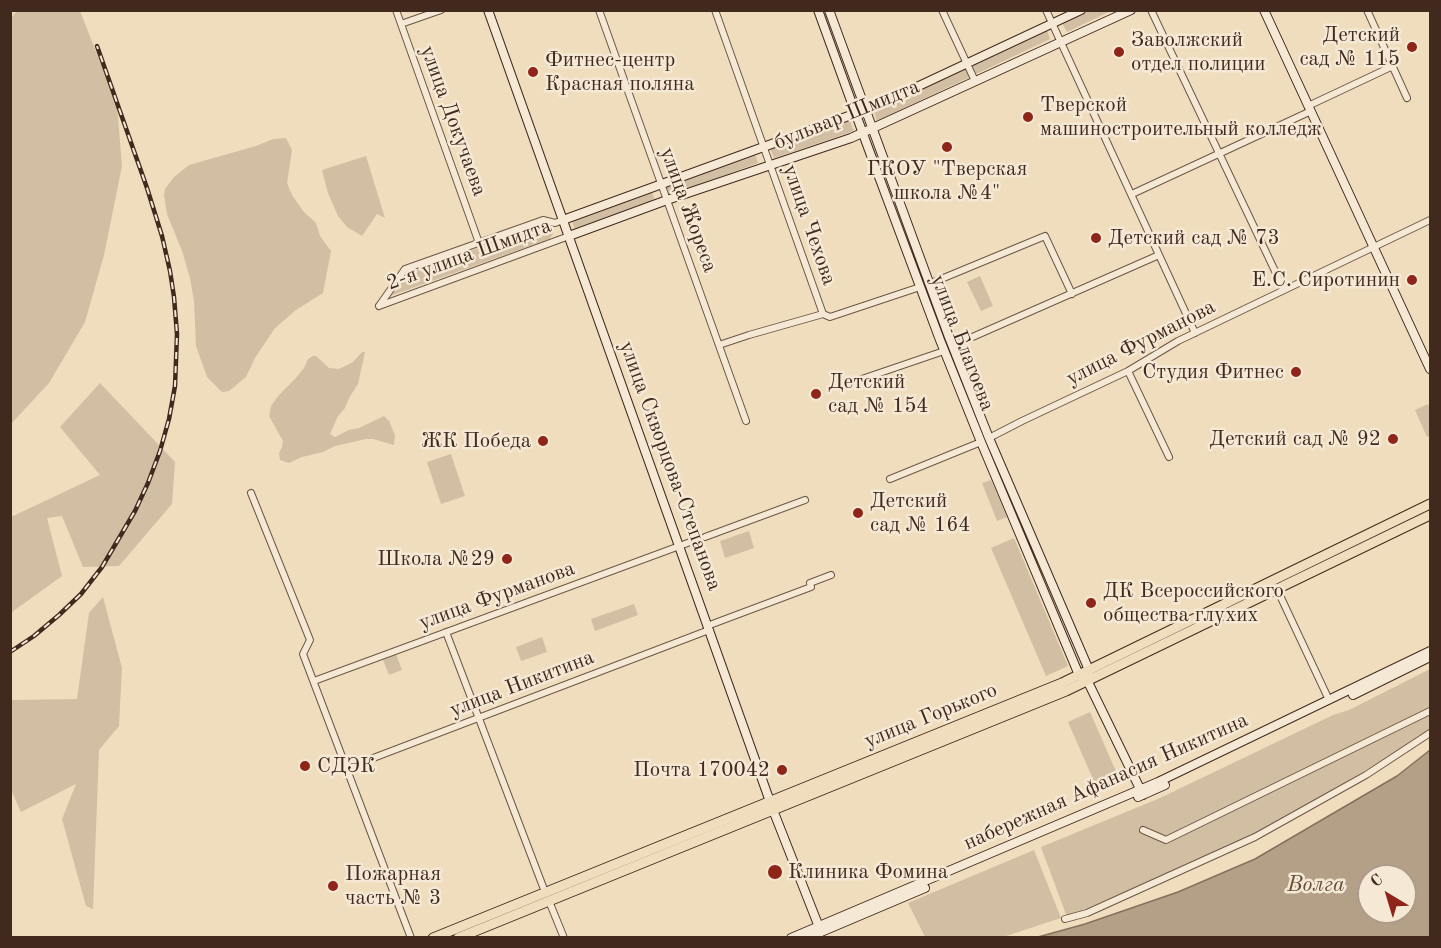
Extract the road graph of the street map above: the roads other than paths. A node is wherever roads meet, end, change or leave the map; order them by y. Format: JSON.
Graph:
{"nodes":[{"id":1,"x":396,"y":10,"type":"edge"},
{"id":2,"x":441,"y":10,"type":"edge"},
{"id":3,"x":488,"y":10,"type":"edge"},
{"id":4,"x":598,"y":10,"type":"edge"},
{"id":5,"x":715,"y":10,"type":"edge"},
{"id":6,"x":818,"y":10,"type":"edge"},
{"id":7,"x":828,"y":10,"type":"edge"},
{"id":8,"x":942,"y":10,"type":"edge"},
{"id":9,"x":1046,"y":10,"type":"edge"},
{"id":10,"x":1081,"y":10,"type":"edge"},
{"id":11,"x":1131,"y":10,"type":"edge"},
{"id":12,"x":1151,"y":10,"type":"edge"},
{"id":13,"x":1264,"y":10,"type":"edge"},
{"id":14,"x":1367,"y":10,"type":"edge"},
{"id":15,"x":401,"y":24,"type":"junction"},
{"id":16,"x":1053,"y":25,"type":"junction"},
{"id":17,"x":1060,"y":43,"type":"junction"},
{"id":18,"x":967,"y":64,"type":"junction"},
{"id":19,"x":1393,"y":66,"type":"junction"},
{"id":20,"x":975,"y":81,"type":"junction"},
{"id":21,"x":1407,"y":98,"type":"dead end"},
{"id":22,"x":1310,"y":109,"type":"junction"},
{"id":23,"x":865,"y":110,"type":"junction"},
{"id":24,"x":855,"y":113,"type":"junction"},
{"id":25,"x":872,"y":129,"type":"junction"},
{"id":26,"x":862,"y":133,"type":"junction"},
{"id":27,"x":764,"y":148,"type":"junction"},
{"id":28,"x":1218,"y":154,"type":"junction"},
{"id":29,"x":770,"y":165,"type":"junction"},
{"id":30,"x":661,"y":185,"type":"junction"},
{"id":31,"x":1132,"y":194,"type":"junction"},
{"id":32,"x":667,"y":200,"type":"junction"},
{"id":33,"x":563,"y":220,"type":"junction"},
{"id":34,"x":1431,"y":220,"type":"edge"},
{"id":35,"x":569,"y":236,"type":"junction"},
{"id":36,"x":479,"y":243,"type":"junction"},
{"id":37,"x":1374,"y":247,"type":"junction"},
{"id":38,"x":1159,"y":255,"type":"junction"},
{"id":39,"x":925,"y":286,"type":"junction"},
{"id":40,"x":1284,"y":290,"type":"junction"},
{"id":41,"x":1072,"y":294,"type":"junction"},
{"id":42,"x":823,"y":314,"type":"junction"},
{"id":43,"x":1195,"y":333,"type":"junction"},
{"id":44,"x":719,"y":345,"type":"junction"},
{"id":45,"x":948,"y":348,"type":"junction"},
{"id":46,"x":1431,"y":369,"type":"edge"},
{"id":47,"x":1128,"y":371,"type":"junction"},
{"id":48,"x":856,"y":381,"type":"dead end"},
{"id":49,"x":746,"y":421,"type":"dead end"},
{"id":50,"x":985,"y":440,"type":"junction"},
{"id":51,"x":1170,"y":457,"type":"dead end"},
{"id":52,"x":890,"y":479,"type":"dead end"},
{"id":53,"x":251,"y":493,"type":"dead end"},
{"id":54,"x":805,"y":500,"type":"dead end"},
{"id":55,"x":1431,"y":504,"type":"edge"},
{"id":56,"x":1431,"y":515,"type":"edge"},
{"id":57,"x":705,"y":537,"type":"dead end"},
{"id":58,"x":693,"y":541,"type":"dead end"},
{"id":59,"x":679,"y":546,"type":"junction"},
{"id":60,"x":831,"y":574,"type":"dead end"},
{"id":61,"x":1275,"y":585,"type":"junction"},
{"id":62,"x":708,"y":628,"type":"junction"},
{"id":63,"x":446,"y":632,"type":"junction"},
{"id":64,"x":1431,"y":651,"type":"edge"},
{"id":65,"x":1431,"y":657,"type":"edge"},
{"id":66,"x":1089,"y":670,"type":"junction"},
{"id":67,"x":1079,"y":675,"type":"junction"},
{"id":68,"x":314,"y":681,"type":"junction"},
{"id":69,"x":1088,"y":682,"type":"junction"},
{"id":70,"x":1329,"y":700,"type":"junction"},
{"id":71,"x":1431,"y":711,"type":"edge"},
{"id":72,"x":478,"y":718,"type":"junction"},
{"id":73,"x":1431,"y":733,"type":"edge"},
{"id":74,"x":347,"y":768,"type":"junction"},
{"id":75,"x":1142,"y":792,"type":"junction"},
{"id":76,"x":771,"y":805,"type":"junction"},
{"id":77,"x":1143,"y":830,"type":"dead end"},
{"id":78,"x":547,"y":896,"type":"junction"},
{"id":79,"x":1065,"y":919,"type":"dead end"},
{"id":80,"x":820,"y":929,"type":"junction"},
{"id":81,"x":411,"y":938,"type":"edge"},
{"id":82,"x":433,"y":938,"type":"edge"},
{"id":83,"x":459,"y":938,"type":"edge"},
{"id":84,"x":564,"y":938,"type":"edge"},
{"id":85,"x":791,"y":938,"type":"edge"},
{"id":86,"x":807,"y":938,"type":"edge"}],
"edges":[{"from":1,"to":15,"type":"street","name":"улица Докучаева"},
{"from":2,"to":15,"type":"street"},
{"from":3,"to":33,"type":"street","name":"улица Скворцова-Степанова"},
{"from":4,"to":30,"type":"street","name":"улица Жореса"},
{"from":5,"to":27,"type":"street","name":"улица Чехова"},
{"from":6,"to":24,"type":"street","name":"улица Благоева"},
{"from":7,"to":23,"type":"street","name":"улица Благоева"},
{"from":8,"to":18,"type":"street"},
{"from":9,"to":16,"type":"street"},
{"from":10,"to":16,"type":"street","name":"бульвар Шмидта"},
{"from":11,"to":17,"type":"street","name":"бульвар Шмидта"},
{"from":12,"to":28,"type":"street"},
{"from":13,"to":22,"type":"street"},
{"from":14,"to":19,"type":"street"},
{"from":15,"to":36,"type":"street","name":"улица Докучаева"},
{"from":16,"to":17,"type":"street"},
{"from":16,"to":18,"type":"street","name":"бульвар Шмидта"},
{"from":17,"to":20,"type":"street","name":"бульвар Шмидта"},
{"from":17,"to":31,"type":"street"},
{"from":18,"to":20,"type":"street"},
{"from":18,"to":23,"type":"street","name":"бульвар Шмидта"},
{"from":19,"to":21,"type":"street"},
{"from":19,"to":22,"type":"street"},
{"from":20,"to":25,"type":"street","name":"бульвар Шмидта"},
{"from":22,"to":28,"type":"street"},
{"from":22,"to":37,"type":"street"},
{"from":23,"to":24,"type":"street","name":"бульвар Шмидта"},
{"from":23,"to":25,"type":"street","name":"улица Благоева"},
{"from":24,"to":26,"type":"street","name":"улица Благоева"},
{"from":24,"to":27,"type":"street","name":"бульвар Шмидта"},
{"from":25,"to":26,"type":"street","name":"бульвар Шмидта"},
{"from":25,"to":39,"type":"street","name":"улица Благоева"},
{"from":26,"to":29,"type":"street","name":"бульвар Шмидта"},
{"from":26,"to":39,"type":"street","name":"улица Благоева"},
{"from":27,"to":29,"type":"street","name":"улица Чехова"},
{"from":27,"to":30,"type":"street","name":"бульвар Шмидта"},
{"from":28,"to":31,"type":"street"},
{"from":28,"to":40,"type":"street"},
{"from":29,"to":32,"type":"street","name":"бульвар Шмидта"},
{"from":29,"to":42,"type":"street","name":"улица Чехова"},
{"from":30,"to":32,"type":"street","name":"улица Жореса"},
{"from":30,"to":33,"type":"street","name":"бульвар Шмидта"},
{"from":31,"to":38,"type":"street"},
{"from":32,"to":35,"type":"street","name":"бульвар Шмидта"},
{"from":32,"to":44,"type":"street","name":"улица Жореса"},
{"from":33,"to":35,"type":"street","name":"улица Скворцова-Степанова"},
{"from":33,"to":36,"type":"street","name":"2-я улица Шмидта"},
{"from":34,"to":37,"type":"street","name":"улица Фурманова"},
{"from":35,"to":36,"type":"street","name":"2-я улица Шмидта"},
{"from":35,"to":59,"type":"street","name":"улица Скворцова-Степанова"},
{"from":37,"to":40,"type":"street","name":"улица Фурманова"},
{"from":37,"to":46,"type":"street"},
{"from":38,"to":41,"type":"street"},
{"from":38,"to":43,"type":"street"},
{"from":39,"to":41,"type":"street"},
{"from":39,"to":42,"type":"street"},
{"from":39,"to":45,"type":"street","name":"улица Благоева"},
{"from":40,"to":43,"type":"street","name":"улица Фурманова"},
{"from":41,"to":45,"type":"street"},
{"from":42,"to":44,"type":"street"},
{"from":43,"to":47,"type":"street","name":"улица Фурманова"},
{"from":44,"to":49,"type":"street","name":"улица Жореса"},
{"from":45,"to":48,"type":"street"},
{"from":45,"to":50,"type":"street","name":"улица Благоева"},
{"from":47,"to":50,"type":"street","name":"улица Фурманова"},
{"from":47,"to":51,"type":"street"},
{"from":50,"to":52,"type":"street","name":"улица Фурманова"},
{"from":50,"to":66,"type":"street","name":"улица Благоева"},
{"from":50,"to":67,"type":"street","name":"улица Благоева"},
{"from":53,"to":68,"type":"street"},
{"from":54,"to":57,"type":"street"},
{"from":55,"to":61,"type":"main road","name":"улица Горького"},
{"from":56,"to":61,"type":"main road","name":"улица Горького"},
{"from":58,"to":59,"type":"street","name":"улица Фурманова"},
{"from":59,"to":62,"type":"street","name":"улица Скворцова-Степанова"},
{"from":59,"to":63,"type":"street","name":"улица Фурманова"},
{"from":60,"to":62,"type":"street","name":"улица Никитина"},
{"from":61,"to":66,"type":"main road","name":"улица Горького"},
{"from":61,"to":69,"type":"main road","name":"улица Горького"},
{"from":61,"to":70,"type":"street"},
{"from":62,"to":72,"type":"street","name":"улица Никитина"},
{"from":62,"to":76,"type":"street","name":"улица Скворцова-Степанова"},
{"from":63,"to":68,"type":"street","name":"улица Фурманова"},
{"from":63,"to":72,"type":"street"},
{"from":64,"to":70,"type":"street","name":"набережная Афанасия Никитина"},
{"from":65,"to":75,"type":"street","name":"набережная Афанасия Никитина"},
{"from":66,"to":67,"type":"main road","name":"улица Горького"},
{"from":66,"to":69,"type":"street","name":"улица Благоева"},
{"from":67,"to":69,"type":"street","name":"улица Благоева"},
{"from":67,"to":76,"type":"main road","name":"улица Горького"},
{"from":68,"to":74,"type":"street"},
{"from":69,"to":75,"type":"street","name":"улица Благоева"},
{"from":69,"to":76,"type":"main road","name":"улица Горького"},
{"from":70,"to":75,"type":"street","name":"набережная Афанасия Никитина"},
{"from":71,"to":77,"type":"street"},
{"from":72,"to":74,"type":"street","name":"улица Никитина"},
{"from":72,"to":78,"type":"street"},
{"from":73,"to":79,"type":"street"},
{"from":74,"to":81,"type":"street"},
{"from":75,"to":80,"type":"street","name":"набережная Афанасия Никитина"},
{"from":76,"to":78,"type":"main road","name":"улица Горького"},
{"from":76,"to":80,"type":"street","name":"улица Скворцова-Степанова"},
{"from":78,"to":82,"type":"main road","name":"улица Горького"},
{"from":78,"to":83,"type":"main road","name":"улица Горького"},
{"from":78,"to":84,"type":"street"},
{"from":80,"to":85,"type":"street","name":"набережная Афанасия Никитина"},
{"from":80,"to":86,"type":"street","name":"набережная Афанасия Никитина"}]}
